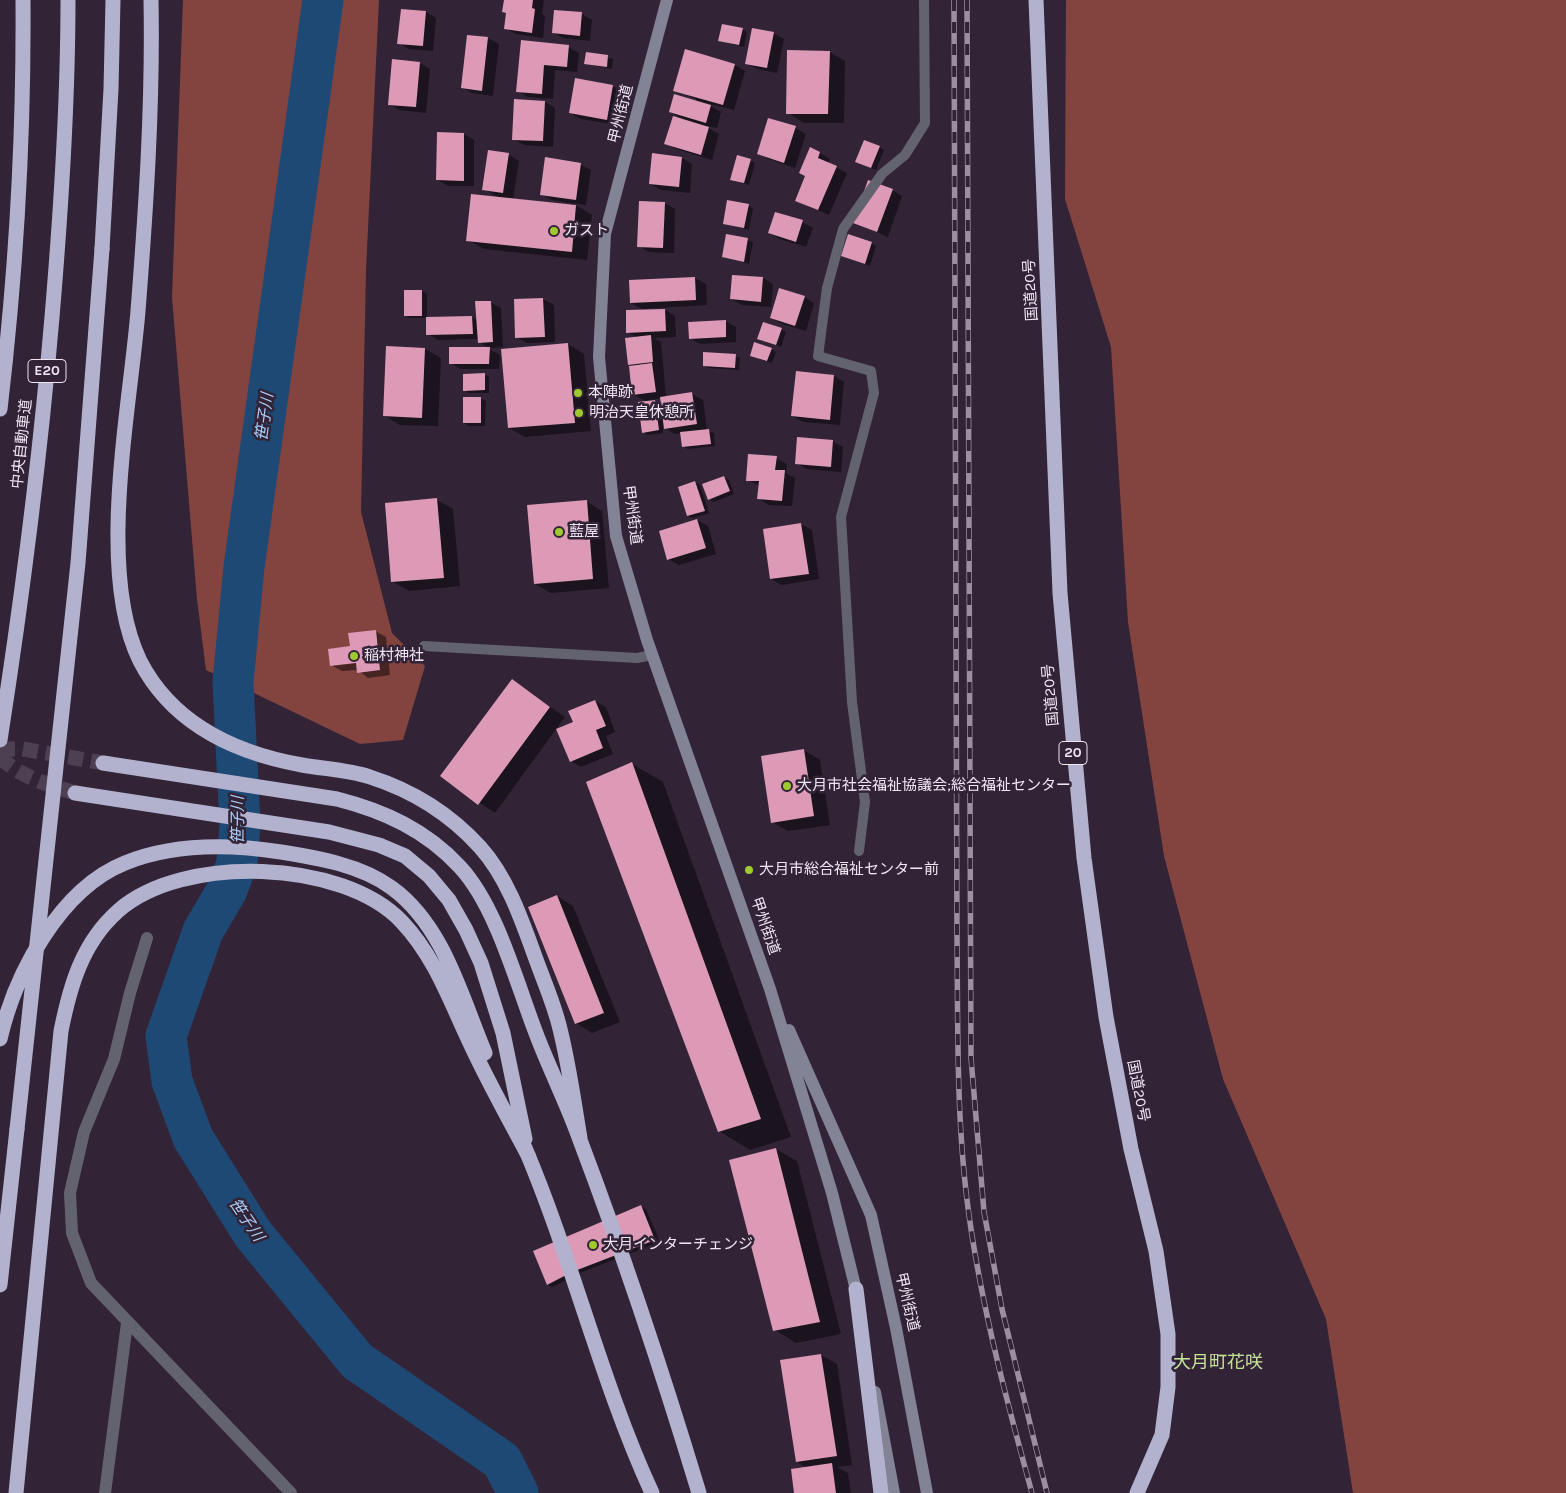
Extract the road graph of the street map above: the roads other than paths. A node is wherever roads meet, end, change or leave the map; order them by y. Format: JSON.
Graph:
{"nodes":[{"id":1,"x":23,"y":0,"type":"edge"},
{"id":2,"x":68,"y":0,"type":"edge"},
{"id":3,"x":113,"y":0,"type":"edge"},
{"id":4,"x":151,"y":0,"type":"edge"},
{"id":5,"x":667,"y":0,"type":"edge"},
{"id":6,"x":924,"y":0,"type":"edge"},
{"id":7,"x":1036,"y":0,"type":"edge"},
{"id":8,"x":0,"y":410,"type":"edge"},
{"id":9,"x":424,"y":646,"type":"dead end"},
{"id":10,"x":652,"y":655,"type":"junction"},
{"id":11,"x":0,"y":740,"type":"edge"},
{"id":12,"x":102,"y":763,"type":"tunnel mouth"},
{"id":13,"x":75,"y":794,"type":"tunnel mouth"},
{"id":14,"x":859,"y":851,"type":"dead end"},
{"id":15,"x":147,"y":938,"type":"dead end"},
{"id":16,"x":770,"y":989,"type":"junction"},
{"id":17,"x":0,"y":1039,"type":"edge"},
{"id":18,"x":580,"y":1138,"type":"junction"},
{"id":19,"x":529,"y":1157,"type":"junction"},
{"id":20,"x":0,"y":1285,"type":"edge"},
{"id":21,"x":856,"y":1289,"type":"junction"},
{"id":22,"x":127,"y":1322,"type":"junction"},
{"id":23,"x":16,"y":1493,"type":"edge"},
{"id":24,"x":105,"y":1493,"type":"edge"},
{"id":25,"x":291,"y":1493,"type":"edge"},
{"id":26,"x":652,"y":1493,"type":"edge"},
{"id":27,"x":699,"y":1493,"type":"edge"},
{"id":28,"x":881,"y":1493,"type":"edge"},
{"id":29,"x":894,"y":1493,"type":"edge"},
{"id":30,"x":927,"y":1493,"type":"edge"},
{"id":31,"x":1137,"y":1493,"type":"edge"}],
"edges":[{"from":1,"to":8,"type":"highway","name":"中央自動車道"},
{"from":2,"to":11,"type":"highway","name":"中央自動車道","number":"E20"},
{"from":3,"to":20,"type":"highway","bridge":true},
{"from":4,"to":18,"type":"highway"},
{"from":5,"to":10,"type":"main road","name":"甲州街道"},
{"from":6,"to":14,"type":"lane"},
{"from":7,"to":31,"type":"highway","name":"国道20号","number":"20"},
{"from":9,"to":10,"type":"lane"},
{"from":10,"to":16,"type":"main road","name":"甲州街道"},
{"from":12,"to":18,"type":"highway"},
{"from":13,"to":19,"type":"highway"},
{"from":15,"to":22,"type":"street"},
{"from":16,"to":21,"type":"main road","name":"甲州街道"},
{"from":16,"to":30,"type":"main road","name":"甲州街道"},
{"from":17,"to":19,"type":"highway"},
{"from":18,"to":27,"type":"highway"},
{"from":19,"to":23,"type":"highway"},
{"from":19,"to":26,"type":"highway"},
{"from":21,"to":28,"type":"highway"},
{"from":21,"to":29,"type":"main road","name":"甲州街道"},
{"from":22,"to":24,"type":"street"},
{"from":22,"to":25,"type":"street"}]}
